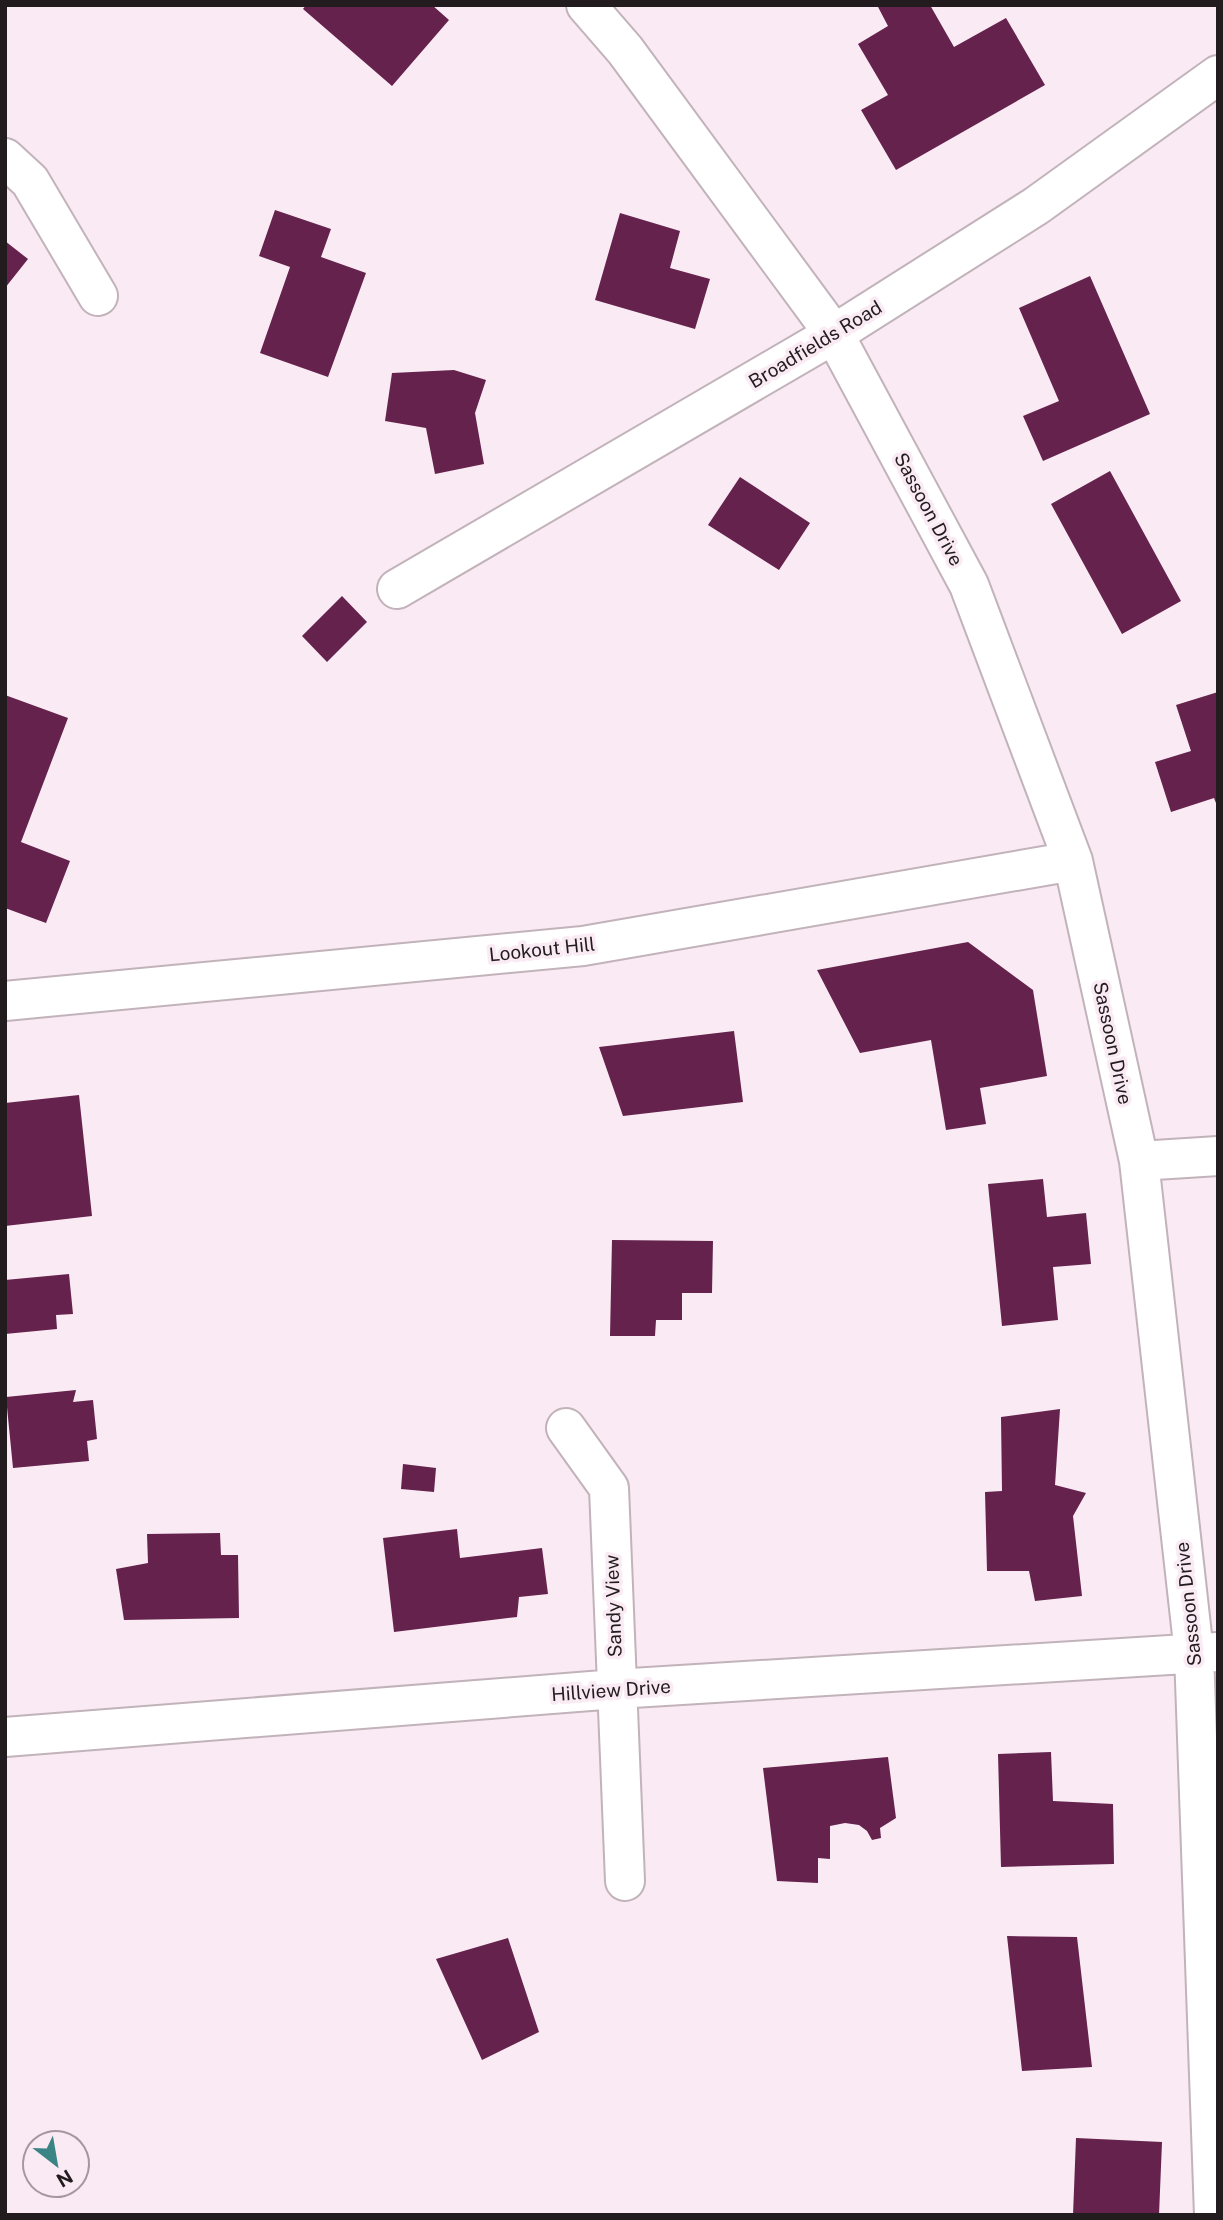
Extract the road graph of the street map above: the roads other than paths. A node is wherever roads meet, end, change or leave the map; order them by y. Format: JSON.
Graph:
{"nodes":[{"id":1,"x":586,"y":5,"type":"edge"},
{"id":2,"x":1218,"y":75,"type":"edge"},
{"id":3,"x":5,"y":158,"type":"edge"},
{"id":4,"x":99,"y":296,"type":"dead end"},
{"id":5,"x":834,"y":334,"type":"junction"},
{"id":6,"x":397,"y":589,"type":"dead end"},
{"id":7,"x":1073,"y":861,"type":"junction"},
{"id":8,"x":5,"y":1001,"type":"edge"},
{"id":9,"x":1218,"y":1156,"type":"edge"},
{"id":10,"x":1139,"y":1161,"type":"junction"},
{"id":11,"x":566,"y":1429,"type":"dead end"},
{"id":12,"x":1206,"y":1653,"type":"edge"},
{"id":13,"x":616,"y":1689,"type":"junction"},
{"id":14,"x":5,"y":1737,"type":"edge"},
{"id":15,"x":625,"y":1881,"type":"dead end"},
{"id":16,"x":1214,"y":2215,"type":"edge"}],
"edges":[{"from":1,"to":5,"type":"street","name":"Sassoon Drive"},
{"from":2,"to":5,"type":"street","name":"Broadfields Road"},
{"from":3,"to":4,"type":"street"},
{"from":5,"to":6,"type":"street","name":"Broadfields Road"},
{"from":5,"to":7,"type":"street","name":"Sassoon Drive"},
{"from":7,"to":8,"type":"street","name":"Lookout Hill"},
{"from":7,"to":10,"type":"street","name":"Sassoon Drive"},
{"from":9,"to":10,"type":"street"},
{"from":10,"to":12,"type":"street","name":"Sassoon Drive"},
{"from":11,"to":13,"type":"street","name":"Sandy View"},
{"from":12,"to":13,"type":"street","name":"Hillview Drive"},
{"from":12,"to":16,"type":"street","name":"Sassoon Drive"},
{"from":13,"to":14,"type":"street","name":"Hillview Drive"},
{"from":13,"to":15,"type":"street","name":"Sandy View"}]}
